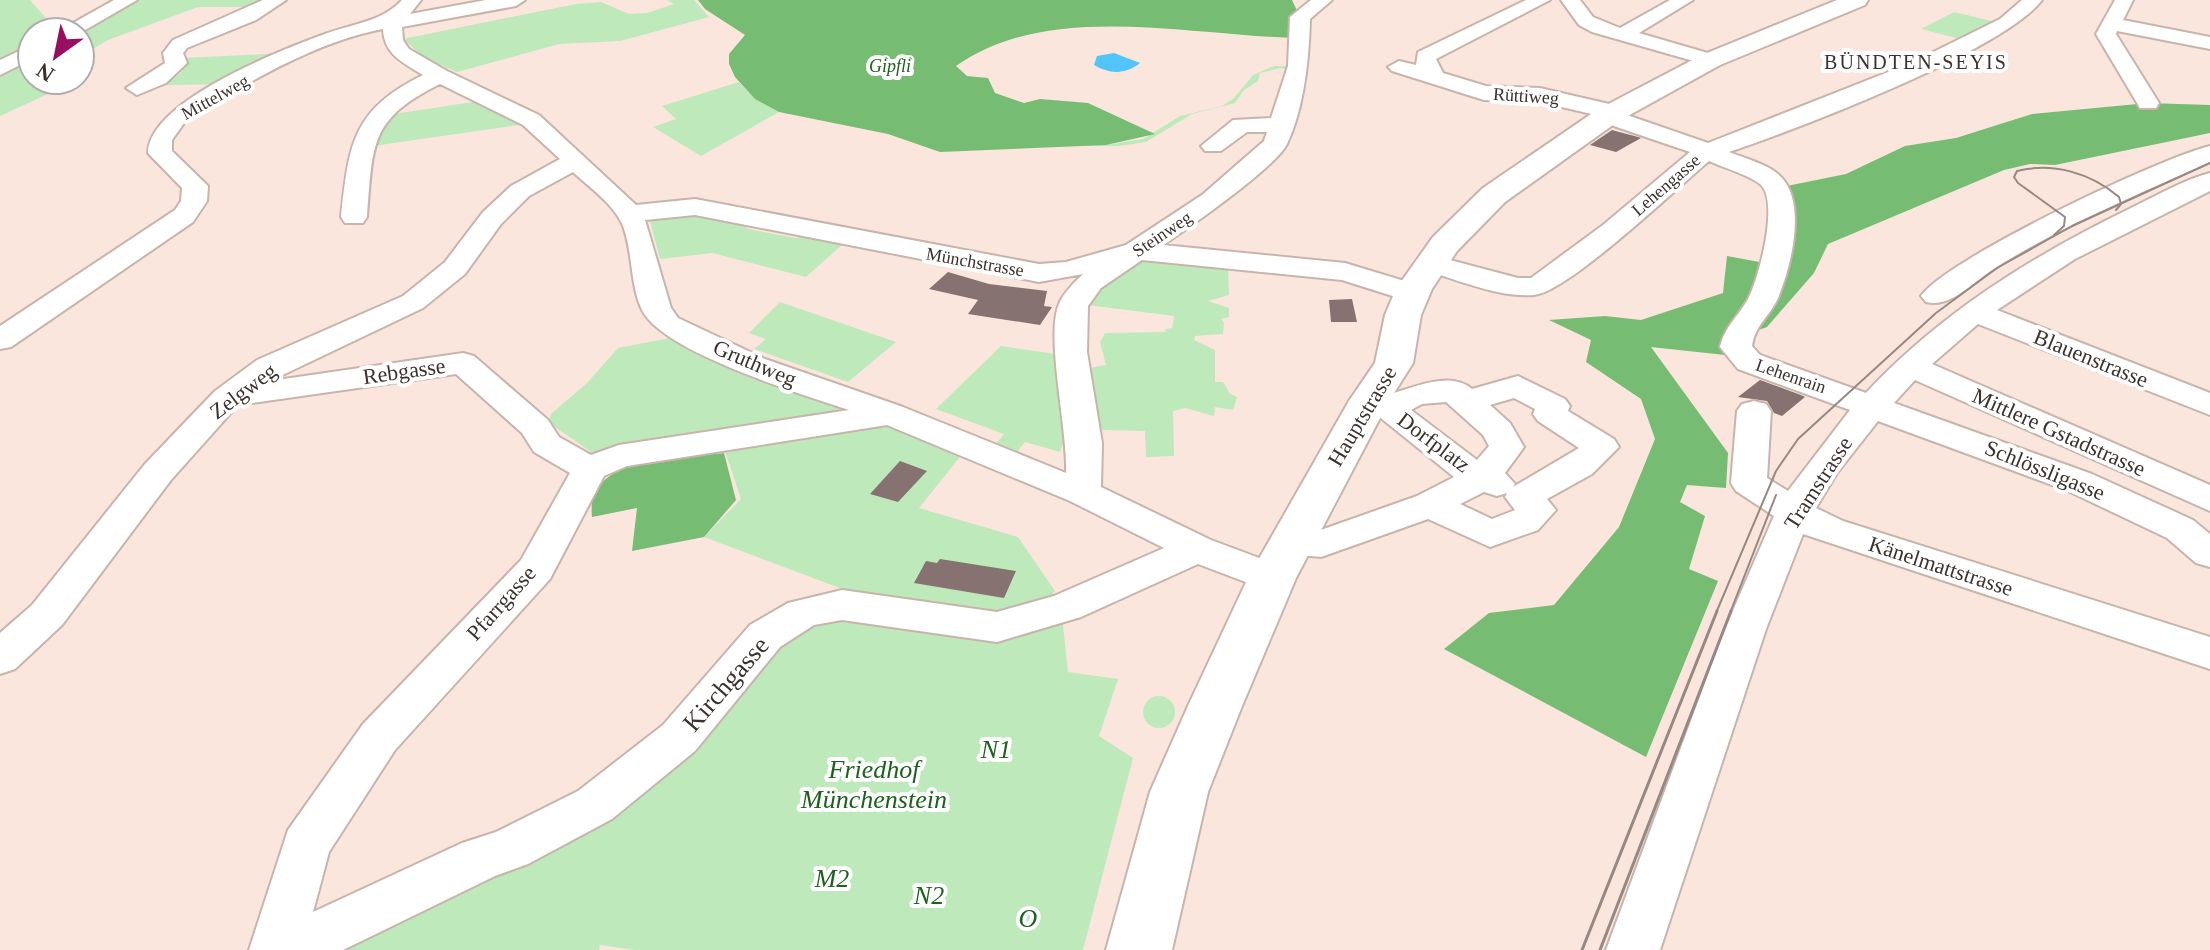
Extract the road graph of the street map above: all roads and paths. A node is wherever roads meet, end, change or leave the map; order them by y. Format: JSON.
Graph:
{"nodes":[{"id":1,"x":128,"y":0,"type":"edge"},
{"id":2,"x":277,"y":0,"type":"edge"},
{"id":3,"x":412,"y":0,"type":"edge"},
{"id":4,"x":516,"y":0,"type":"edge"},
{"id":5,"x":1323,"y":0,"type":"edge"},
{"id":6,"x":1684,"y":0,"type":"edge"},
{"id":7,"x":1857,"y":0,"type":"edge"},
{"id":8,"x":2033,"y":0,"type":"edge"},
{"id":9,"x":2124,"y":0,"type":"edge"},
{"id":10,"x":1535,"y":3,"type":"edge"},
{"id":11,"x":1572,"y":3,"type":"edge"},
{"id":12,"x":96,"y":17,"type":"edge"},
{"id":13,"x":393,"y":22,"type":"junction"},
{"id":14,"x":2112,"y":24,"type":"junction"},
{"id":15,"x":1620,"y":36,"type":"junction"},
{"id":16,"x":2210,"y":43,"type":"edge"},
{"id":17,"x":1711,"y":60,"type":"junction"},
{"id":18,"x":1399,"y":67,"type":"dead end"},
{"id":19,"x":439,"y":76,"type":"junction"},
{"id":20,"x":1437,"y":80,"type":"junction"},
{"id":21,"x":137,"y":88,"type":"dead end"},
{"id":22,"x":2148,"y":103,"type":"dead end"},
{"id":23,"x":1610,"y":114,"type":"junction"},
{"id":24,"x":1283,"y":125,"type":"junction"},
{"id":25,"x":1213,"y":146,"type":"dead end"},
{"id":26,"x":1704,"y":152,"type":"junction"},
{"id":27,"x":2210,"y":153,"type":"edge"},
{"id":28,"x":575,"y":161,"type":"junction"},
{"id":29,"x":2210,"y":181,"type":"edge"},
{"id":30,"x":631,"y":213,"type":"junction"},
{"id":31,"x":354,"y":217,"type":"dead end"},
{"id":32,"x":1137,"y":251,"type":"junction"},
{"id":33,"x":1422,"y":276,"type":"junction"},
{"id":34,"x":1936,"y":296,"type":"dead end"},
{"id":35,"x":1973,"y":311,"type":"junction"},
{"id":36,"x":0,"y":340,"type":"edge"},
{"id":37,"x":1909,"y":366,"type":"junction"},
{"id":38,"x":227,"y":398,"type":"junction"},
{"id":39,"x":1468,"y":401,"type":"junction"},
{"id":40,"x":1379,"y":404,"type":"junction"},
{"id":41,"x":1870,"y":405,"type":"junction"},
{"id":42,"x":2210,"y":405,"type":"edge"},
{"id":43,"x":1754,"y":411,"type":"dead end"},
{"id":44,"x":891,"y":414,"type":"junction"},
{"id":45,"x":590,"y":469,"type":"junction"},
{"id":46,"x":1483,"y":477,"type":"junction"},
{"id":47,"x":1083,"y":493,"type":"junction"},
{"id":48,"x":1523,"y":497,"type":"junction"},
{"id":49,"x":2210,"y":499,"type":"edge"},
{"id":50,"x":1430,"y":505,"type":"junction"},
{"id":51,"x":1794,"y":512,"type":"junction"},
{"id":52,"x":1197,"y":549,"type":"junction"},
{"id":53,"x":2210,"y":554,"type":"edge"},
{"id":54,"x":1282,"y":561,"type":"junction"},
{"id":55,"x":2210,"y":653,"type":"edge"},
{"id":56,"x":0,"y":658,"type":"edge"},
{"id":57,"x":276,"y":950,"type":"edge"},
{"id":58,"x":288,"y":950,"type":"edge"},
{"id":59,"x":1139,"y":950,"type":"edge"},
{"id":60,"x":1633,"y":950,"type":"edge"}],
"edges":[{"from":1,"to":12,"type":"street"},
{"from":2,"to":21,"type":"street"},
{"from":3,"to":13,"type":"street"},
{"from":4,"to":13,"type":"street"},
{"from":5,"to":24,"type":"street","name":"Steinweg"},
{"from":6,"to":15,"type":"street"},
{"from":7,"to":17,"type":"main road","name":"Hauptstrasse"},
{"from":8,"to":26,"type":"street","name":"Lehengasse"},
{"from":9,"to":14,"type":"street"},
{"from":10,"to":11,"type":"street"},
{"from":10,"to":20,"type":"street"},
{"from":11,"to":15,"type":"street"},
{"from":13,"to":19,"type":"street"},
{"from":13,"to":36,"type":"street","name":"Mittelweg"},
{"from":14,"to":16,"type":"street"},
{"from":14,"to":22,"type":"street"},
{"from":15,"to":17,"type":"street"},
{"from":17,"to":23,"type":"main road","name":"Hauptstrasse"},
{"from":18,"to":20,"type":"street","name":"Rüttiweg"},
{"from":19,"to":28,"type":"street"},
{"from":19,"to":31,"type":"street"},
{"from":20,"to":23,"type":"street","name":"Rüttiweg"},
{"from":23,"to":26,"type":"street","name":"Lehenrain"},
{"from":23,"to":33,"type":"main road","name":"Hauptstrasse"},
{"from":24,"to":25,"type":"street"},
{"from":24,"to":32,"type":"street","name":"Steinweg"},
{"from":26,"to":33,"type":"street","name":"Lehengasse"},
{"from":26,"to":41,"type":"street","name":"Lehenrain"},
{"from":27,"to":34,"type":"street"},
{"from":28,"to":30,"type":"street"},
{"from":28,"to":38,"type":"street","name":"Zelgweg"},
{"from":29,"to":35,"type":"street","name":"Tramstrasse"},
{"from":30,"to":32,"type":"street","name":"Münchstrasse"},
{"from":30,"to":44,"type":"street","name":"Gruthweg"},
{"from":32,"to":33,"type":"street","name":"Münchstrasse"},
{"from":32,"to":47,"type":"street","name":"Steinweg"},
{"from":33,"to":40,"type":"main road","name":"Hauptstrasse"},
{"from":35,"to":37,"type":"street","name":"Tramstrasse"},
{"from":35,"to":42,"type":"street","name":"Blauenstrasse"},
{"from":37,"to":41,"type":"street","name":"Tramstrasse"},
{"from":37,"to":49,"type":"street","name":"Mittlere Gstadstrasse"},
{"from":38,"to":45,"type":"street","name":"Rebgasse"},
{"from":38,"to":56,"type":"street","name":"Zelgweg"},
{"from":39,"to":40,"type":"street","name":"Dorfplatz"},
{"from":39,"to":46,"type":"street"},
{"from":39,"to":48,"type":"street"},
{"from":40,"to":46,"type":"street","name":"Dorfplatz"},
{"from":40,"to":54,"type":"main road","name":"Hauptstrasse"},
{"from":41,"to":51,"type":"street","name":"Tramstrasse"},
{"from":41,"to":53,"type":"street","name":"Schlössligasse"},
{"from":43,"to":51,"type":"street","name":"Känelmattstrasse"},
{"from":44,"to":45,"type":"street"},
{"from":44,"to":47,"type":"street","name":"Gruthweg"},
{"from":45,"to":57,"type":"street","name":"Pfarrgasse"},
{"from":46,"to":48,"type":"street","name":"Dorfplatz"},
{"from":46,"to":50,"type":"street"},
{"from":47,"to":52,"type":"street","name":"Gruthweg"},
{"from":48,"to":50,"type":"street"},
{"from":50,"to":54,"type":"street"},
{"from":51,"to":55,"type":"street","name":"Känelmattstrasse"},
{"from":51,"to":60,"type":"street","name":"Tramstrasse"},
{"from":52,"to":54,"type":"street","name":"Gruthweg"},
{"from":52,"to":58,"type":"street","name":"Kirchgasse"},
{"from":54,"to":59,"type":"main road","name":"Hauptstrasse"}]}
